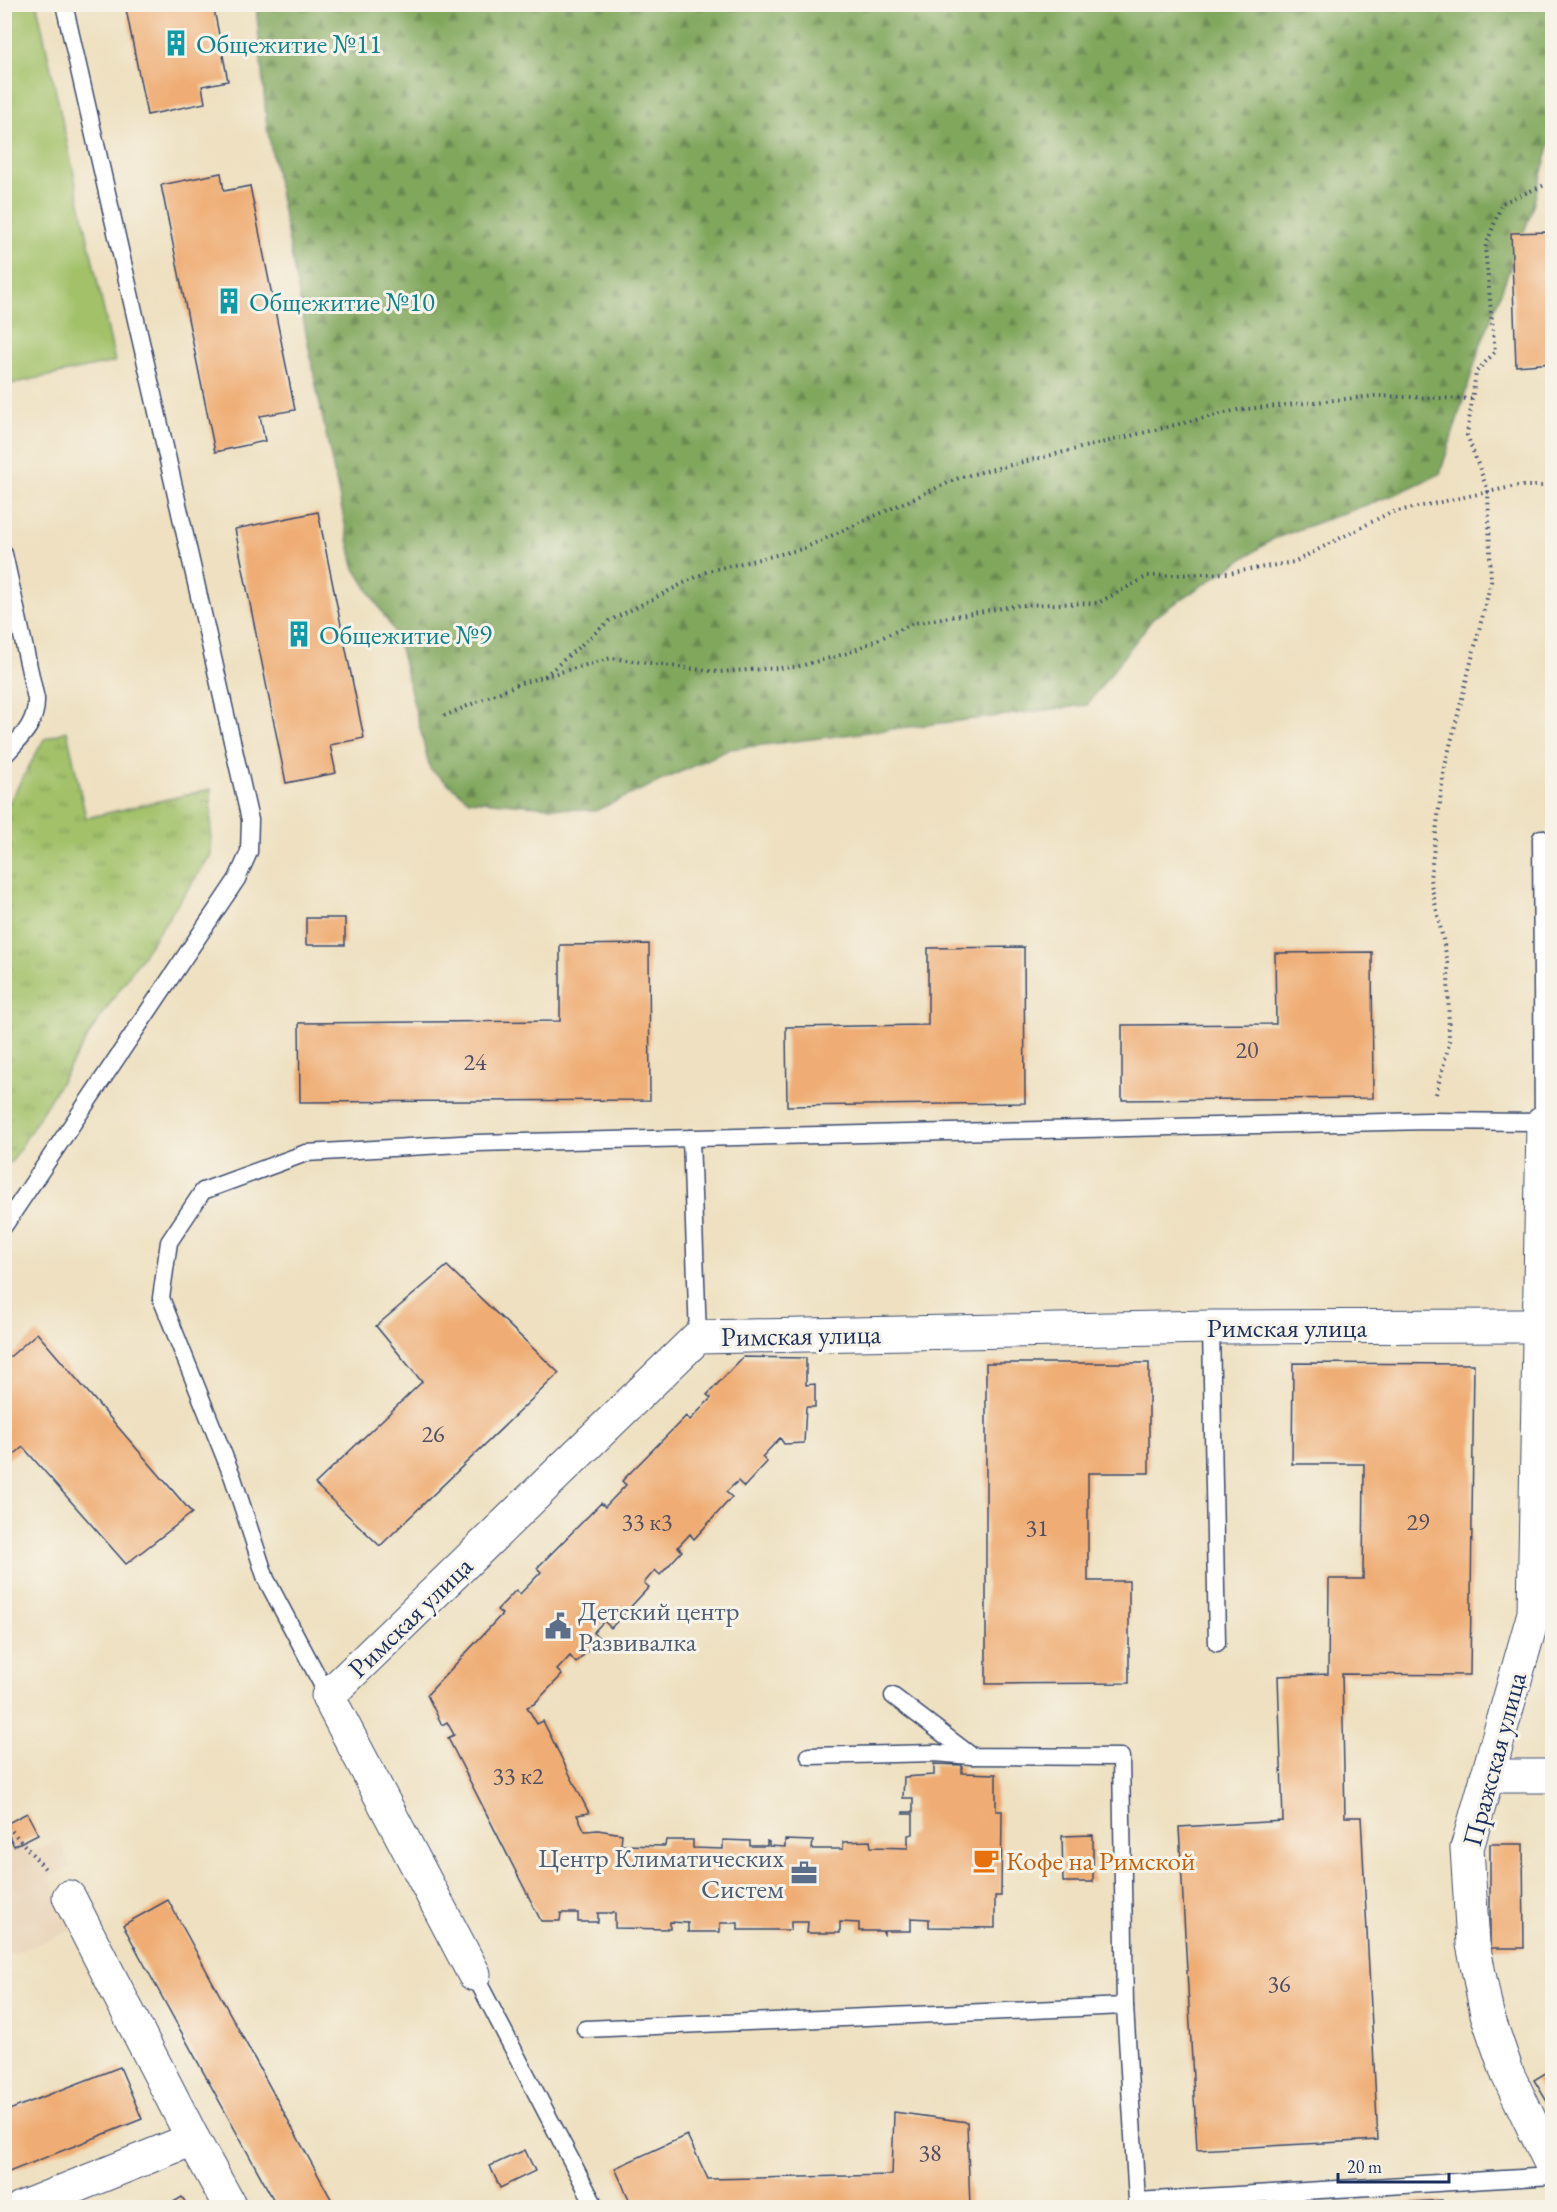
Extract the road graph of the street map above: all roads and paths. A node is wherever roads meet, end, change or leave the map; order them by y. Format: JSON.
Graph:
{"nodes":[{"id":1,"x":64,"y":4,"type":"edge"},
{"id":2,"x":1552,"y":182,"type":"edge"},
{"id":3,"x":1472,"y":399,"type":"junction"},
{"id":4,"x":1551,"y":486,"type":"edge"},
{"id":5,"x":1488,"y":491,"type":"junction"},
{"id":6,"x":4,"y":554,"type":"edge"},
{"id":7,"x":543,"y":677,"type":"junction"},
{"id":8,"x":444,"y":716,"type":"dead end"},
{"id":9,"x":4,"y":756,"type":"edge"},
{"id":10,"x":1541,"y":838,"type":"dead end"},
{"id":11,"x":1429,"y":1120,"type":"junction"},
{"id":12,"x":1543,"y":1122,"type":"junction"},
{"id":13,"x":691,"y":1138,"type":"junction"},
{"id":14,"x":1547,"y":1208,"type":"edge"},
{"id":15,"x":8,"y":1214,"type":"edge"},
{"id":16,"x":1211,"y":1327,"type":"junction"},
{"id":17,"x":1545,"y":1327,"type":"edge"},
{"id":18,"x":698,"y":1337,"type":"junction"},
{"id":19,"x":1217,"y":1643,"type":"dead end"},
{"id":20,"x":328,"y":1696,"type":"junction"},
{"id":21,"x":893,"y":1696,"type":"dead end"},
{"id":22,"x":808,"y":1756,"type":"dead end"},
{"id":23,"x":972,"y":1756,"type":"junction"},
{"id":24,"x":1487,"y":1776,"type":"junction"},
{"id":25,"x":1552,"y":1776,"type":"edge"},
{"id":26,"x":4,"y":1822,"type":"edge"},
{"id":27,"x":69,"y":1897,"type":"joint"},
{"id":28,"x":474,"y":1974,"type":"joint"},
{"id":29,"x":1125,"y":2006,"type":"junction"},
{"id":30,"x":585,"y":2029,"type":"dead end"},
{"id":31,"x":193,"y":2139,"type":"junction"},
{"id":32,"x":1552,"y":2166,"type":"edge"},
{"id":33,"x":1552,"y":2176,"type":"edge"},
{"id":34,"x":1136,"y":2204,"type":"edge"},
{"id":35,"x":21,"y":2208,"type":"edge"},
{"id":36,"x":231,"y":2208,"type":"edge"},
{"id":37,"x":596,"y":2208,"type":"edge"}],
"edges":[{"from":1,"to":15,"type":"lane"},
{"from":2,"to":3,"type":"path"},
{"from":3,"to":5,"type":"path"},
{"from":3,"to":7,"type":"path"},
{"from":4,"to":5,"type":"path"},
{"from":5,"to":7,"type":"path"},
{"from":5,"to":11,"type":"path"},
{"from":6,"to":9,"type":"lane"},
{"from":7,"to":8,"type":"path"},
{"from":10,"to":12,"type":"lane"},
{"from":11,"to":12,"type":"lane"},
{"from":11,"to":13,"type":"lane"},
{"from":12,"to":14,"type":"street","name":"Пражская улица"},
{"from":13,"to":18,"type":"lane"},
{"from":13,"to":20,"type":"lane"},
{"from":14,"to":17,"type":"street","name":"Пражская улица"},
{"from":16,"to":17,"type":"street","name":"Римская улица"},
{"from":16,"to":18,"type":"street","name":"Римская улица"},
{"from":16,"to":19,"type":"lane"},
{"from":17,"to":24,"type":"street","name":"Пражская улица"},
{"from":18,"to":20,"type":"street","name":"Римская улица"},
{"from":20,"to":28,"type":"street","name":"Римская улица"},
{"from":21,"to":23,"type":"lane"},
{"from":22,"to":23,"type":"lane"},
{"from":23,"to":29,"type":"lane"},
{"from":24,"to":25,"type":"street"},
{"from":24,"to":32,"type":"street","name":"Пражская улица"},
{"from":26,"to":27,"type":"path"},
{"from":27,"to":31,"type":"street"},
{"from":28,"to":37,"type":"lane"},
{"from":29,"to":30,"type":"lane"},
{"from":29,"to":34,"type":"lane"},
{"from":31,"to":35,"type":"street"},
{"from":31,"to":36,"type":"street"},
{"from":33,"to":34,"type":"lane"}]}
